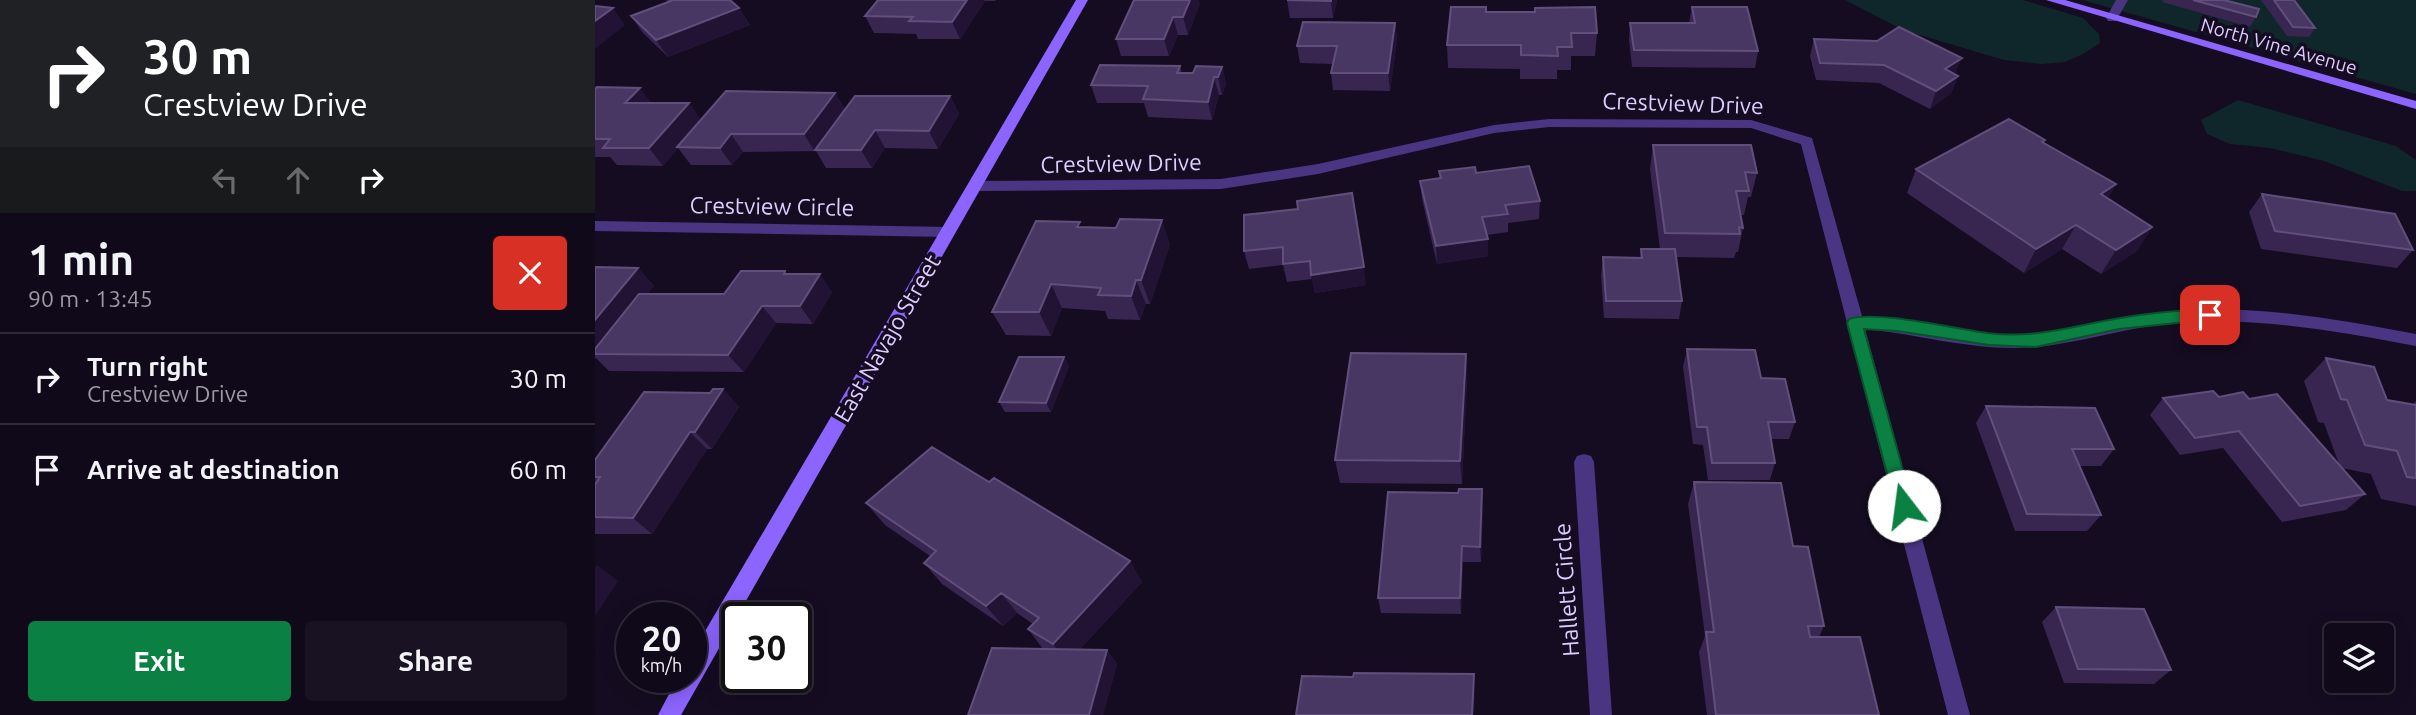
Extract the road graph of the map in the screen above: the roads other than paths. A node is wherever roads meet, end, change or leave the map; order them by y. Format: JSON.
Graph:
{"nodes":[{"id":1,"x":1082,"y":0,"type":"edge"},
{"id":2,"x":2052,"y":0,"type":"edge"},
{"id":3,"x":2122,"y":0,"type":"edge"},
{"id":4,"x":2112,"y":18,"type":"junction"},
{"id":5,"x":2416,"y":106,"type":"edge"},
{"id":6,"x":975,"y":187,"type":"junction"},
{"id":7,"x":595,"y":226,"type":"edge"},
{"id":8,"x":948,"y":232,"type":"junction"},
{"id":9,"x":1855,"y":323,"type":"junction"},
{"id":10,"x":2416,"y":340,"type":"edge"},
{"id":11,"x":1584,"y":462,"type":"dead end"},
{"id":12,"x":707,"y":649,"type":"edge"},
{"id":13,"x":682,"y":693,"type":"edge"},
{"id":14,"x":669,"y":715,"type":"edge"},
{"id":15,"x":1601,"y":715,"type":"edge"},
{"id":16,"x":1959,"y":715,"type":"edge"}],
"edges":[{"from":1,"to":6,"type":"street","name":"East Navajo Street"},
{"from":2,"to":4,"type":"street","name":"North Vine Avenue"},
{"from":3,"to":4,"type":"street"},
{"from":4,"to":5,"type":"street","name":"North Vine Avenue"},
{"from":6,"to":8,"type":"street","name":"East Navajo Street"},
{"from":6,"to":9,"type":"street","name":"Crestview Drive"},
{"from":7,"to":8,"type":"street","name":"Crestview Circle"},
{"from":8,"to":12,"type":"street","name":"East Navajo Street"},
{"from":9,"to":10,"type":"street"},
{"from":9,"to":16,"type":"street","name":"Crestview Drive"},
{"from":11,"to":15,"type":"street","name":"Hallett Circle"},
{"from":13,"to":14,"type":"street","name":"East Navajo Street"}]}
